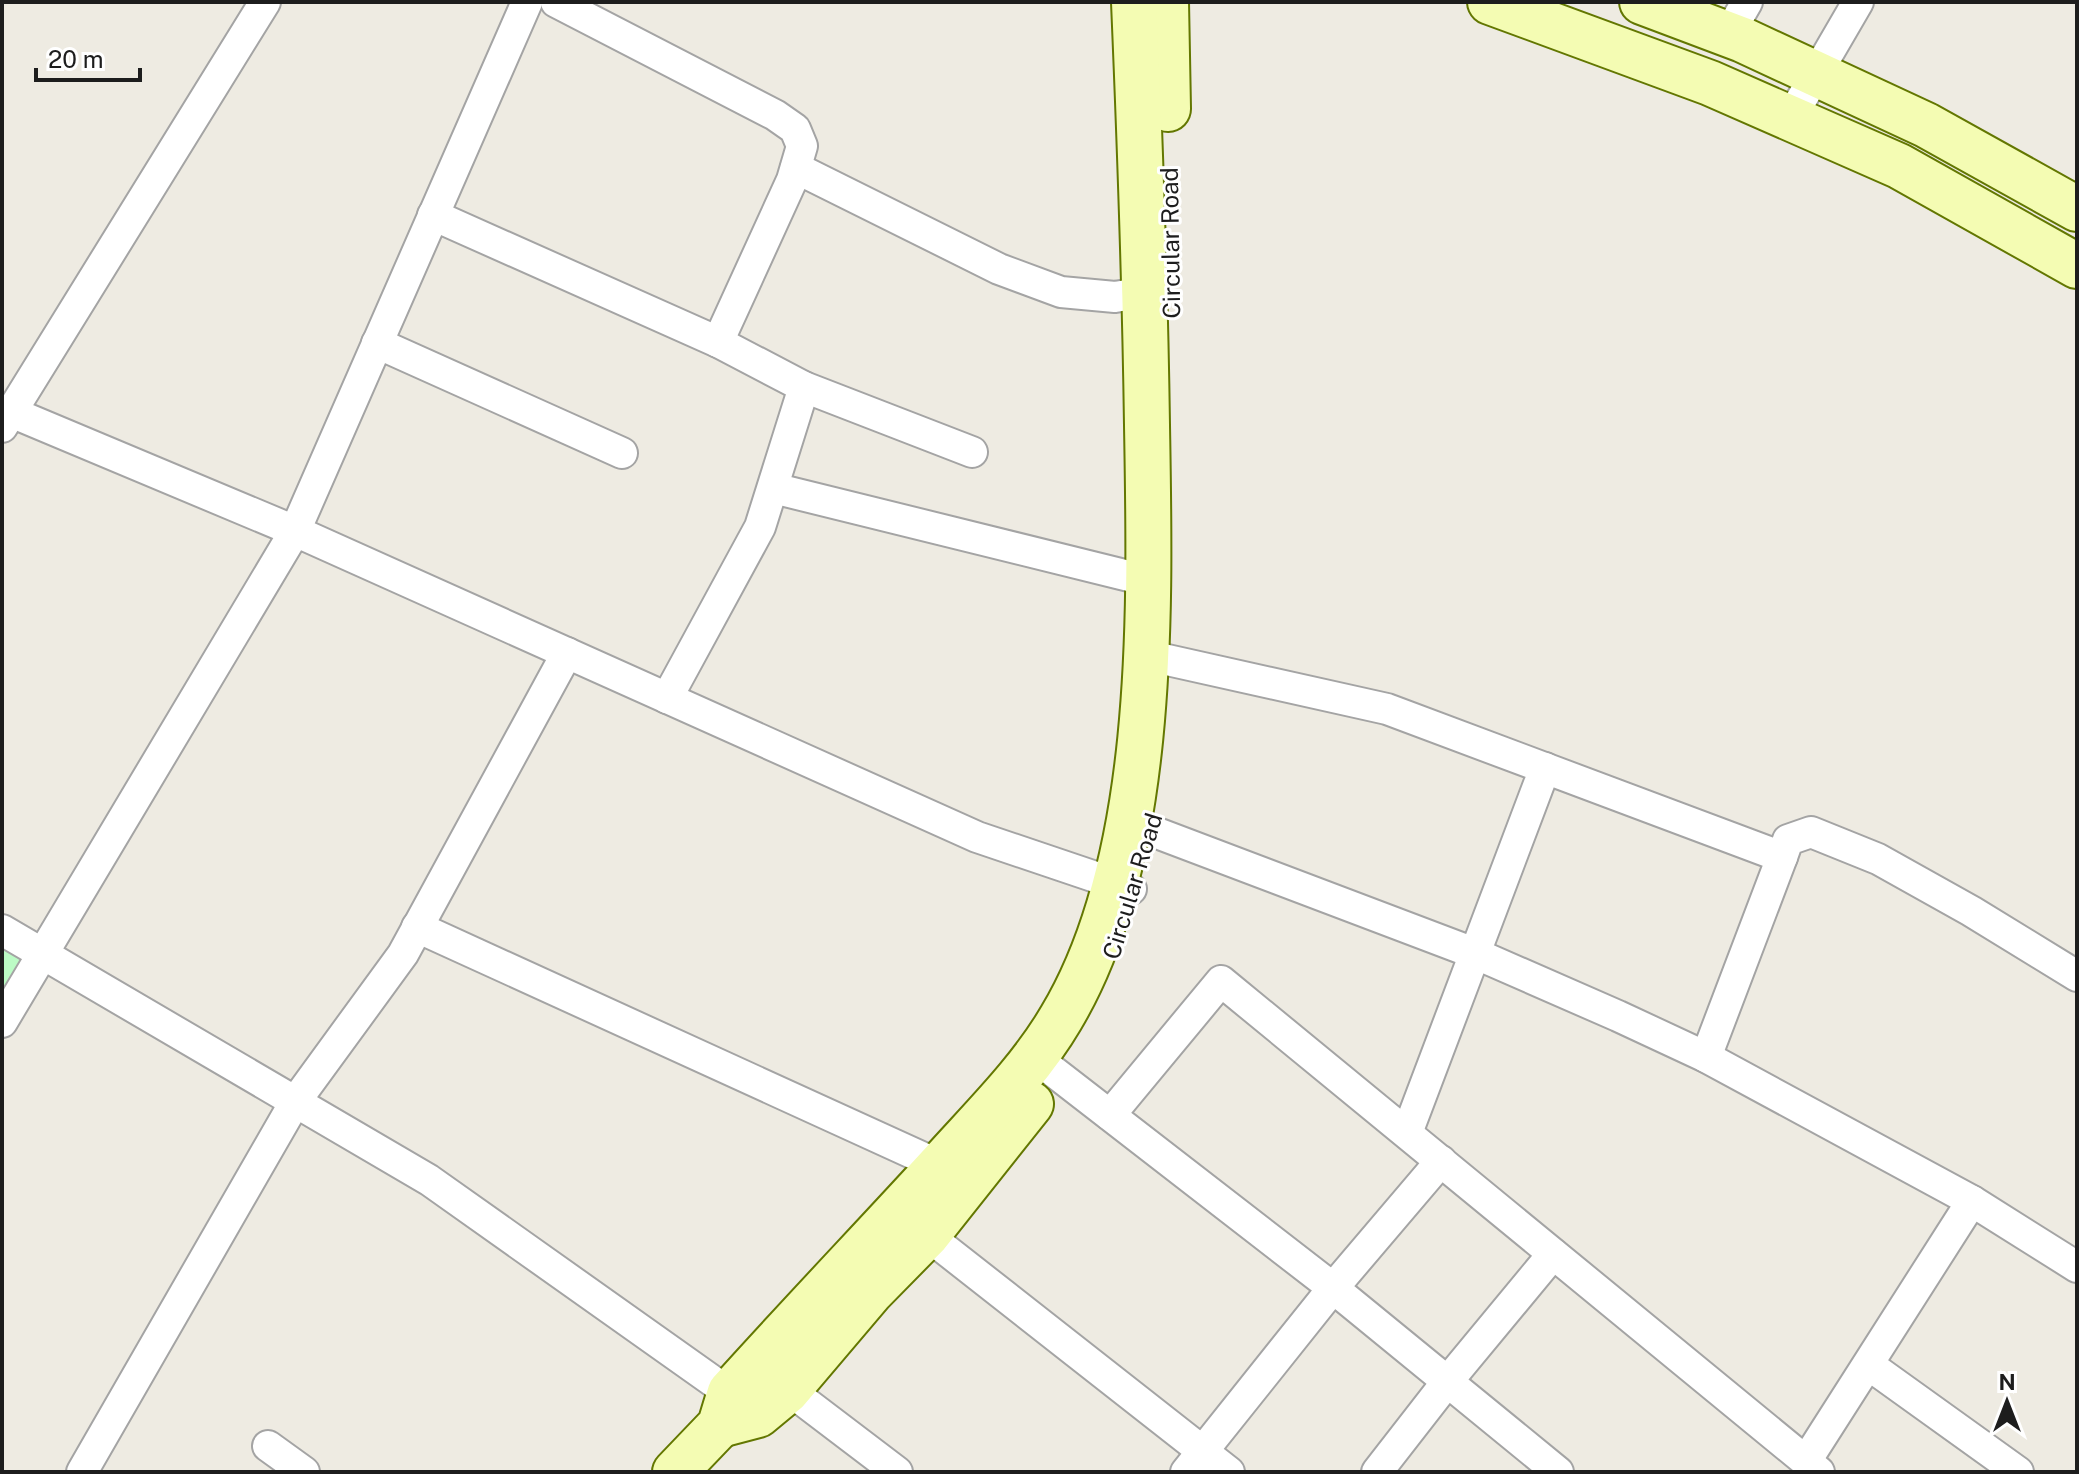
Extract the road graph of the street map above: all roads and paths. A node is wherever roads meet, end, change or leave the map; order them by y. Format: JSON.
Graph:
{"nodes":[{"id":1,"x":265,"y":2,"type":"edge"},
{"id":2,"x":527,"y":2,"type":"edge"},
{"id":3,"x":556,"y":2,"type":"edge"},
{"id":4,"x":1134,"y":2,"type":"edge"},
{"id":5,"x":1166,"y":2,"type":"edge"},
{"id":6,"x":1490,"y":2,"type":"edge"},
{"id":7,"x":1642,"y":2,"type":"edge"},
{"id":8,"x":1858,"y":2,"type":"edge"},
{"id":9,"x":1738,"y":18,"type":"edge"},
{"id":10,"x":1817,"y":75,"type":"junction"},
{"id":11,"x":1790,"y":119,"type":"junction"},
{"id":12,"x":796,"y":168,"type":"junction"},
{"id":13,"x":2062,"y":201,"type":"edge"},
{"id":14,"x":433,"y":215,"type":"junction"},
{"id":15,"x":2022,"y":235,"type":"junction"},
{"id":16,"x":2077,"y":266,"type":"edge"},
{"id":17,"x":1145,"y":292,"type":"junction"},
{"id":18,"x":718,"y":342,"type":"junction"},
{"id":19,"x":377,"y":343,"type":"junction"},
{"id":20,"x":804,"y":387,"type":"junction"},
{"id":21,"x":7,"y":419,"type":"edge"},
{"id":22,"x":972,"y":452,"type":"dead end"},
{"id":23,"x":622,"y":453,"type":"dead end"},
{"id":24,"x":773,"y":488,"type":"junction"},
{"id":25,"x":295,"y":531,"type":"junction"},
{"id":26,"x":1149,"y":581,"type":"junction"},
{"id":27,"x":567,"y":653,"type":"junction"},
{"id":28,"x":1156,"y":657,"type":"junction"},
{"id":29,"x":667,"y":698,"type":"junction"},
{"id":30,"x":1545,"y":768,"type":"junction"},
{"id":31,"x":1140,"y":826,"type":"junction"},
{"id":32,"x":1782,"y":857,"type":"junction"},
{"id":33,"x":1124,"y":887,"type":"junction"},
{"id":34,"x":417,"y":927,"type":"junction"},
{"id":35,"x":2,"y":930,"type":"edge"},
{"id":36,"x":1474,"y":953,"type":"junction"},
{"id":37,"x":43,"y":955,"type":"junction"},
{"id":38,"x":2077,"y":976,"type":"edge"},
{"id":39,"x":2,"y":1022,"type":"edge"},
{"id":40,"x":1706,"y":1057,"type":"junction"},
{"id":41,"x":1046,"y":1066,"type":"junction"},
{"id":42,"x":295,"y":1102,"type":"junction"},
{"id":43,"x":1110,"y":1115,"type":"junction"},
{"id":44,"x":1407,"y":1133,"type":"junction"},
{"id":45,"x":1441,"y":1161,"type":"junction"},
{"id":46,"x":955,"y":1173,"type":"junction"},
{"id":47,"x":1972,"y":1201,"type":"junction"},
{"id":48,"x":913,"y":1224,"type":"junction"},
{"id":49,"x":1553,"y":1254,"type":"junction"},
{"id":50,"x":2077,"y":1267,"type":"edge"},
{"id":51,"x":1333,"y":1288,"type":"junction"},
{"id":52,"x":1869,"y":1365,"type":"junction"},
{"id":53,"x":1447,"y":1382,"type":"junction"},
{"id":54,"x":750,"y":1397,"type":"junction"},
{"id":55,"x":268,"y":1446,"type":"dead end"},
{"id":56,"x":1194,"y":1461,"type":"edge"},
{"id":57,"x":1812,"y":1466,"type":"edge"},
{"id":58,"x":82,"y":1472,"type":"edge"},
{"id":59,"x":304,"y":1472,"type":"edge"},
{"id":60,"x":675,"y":1472,"type":"edge"},
{"id":61,"x":897,"y":1472,"type":"edge"},
{"id":62,"x":1229,"y":1472,"type":"edge"},
{"id":63,"x":1377,"y":1472,"type":"edge"},
{"id":64,"x":1558,"y":1472,"type":"edge"},
{"id":65,"x":2018,"y":1472,"type":"edge"}],
"edges":[{"from":1,"to":21,"type":"street"},
{"from":2,"to":14,"type":"street"},
{"from":3,"to":12,"type":"street"},
{"from":4,"to":17,"type":"main road","name":"Circular Road"},
{"from":5,"to":28,"type":"main road","name":"Circular Road"},
{"from":6,"to":11,"type":"main road"},
{"from":7,"to":9,"type":"main road"},
{"from":8,"to":10,"type":"street"},
{"from":9,"to":10,"type":"main road"},
{"from":10,"to":11,"type":"street"},
{"from":10,"to":13,"type":"main road"},
{"from":11,"to":15,"type":"main road"},
{"from":12,"to":17,"type":"street"},
{"from":12,"to":18,"type":"street"},
{"from":13,"to":15,"type":"main road"},
{"from":14,"to":18,"type":"street"},
{"from":14,"to":19,"type":"street"},
{"from":15,"to":16,"type":"main road"},
{"from":17,"to":26,"type":"main road","name":"Circular Road"},
{"from":18,"to":20,"type":"street"},
{"from":19,"to":23,"type":"street"},
{"from":19,"to":25,"type":"street"},
{"from":20,"to":22,"type":"street"},
{"from":20,"to":24,"type":"street"},
{"from":21,"to":25,"type":"street"},
{"from":24,"to":26,"type":"street"},
{"from":24,"to":29,"type":"street"},
{"from":25,"to":27,"type":"street"},
{"from":25,"to":37,"type":"street"},
{"from":26,"to":28,"type":"main road","name":"Circular Road"},
{"from":27,"to":29,"type":"street"},
{"from":27,"to":34,"type":"street"},
{"from":28,"to":30,"type":"street"},
{"from":28,"to":31,"type":"main road","name":"Circular Road"},
{"from":29,"to":33,"type":"street"},
{"from":30,"to":32,"type":"street"},
{"from":30,"to":36,"type":"street"},
{"from":31,"to":33,"type":"main road","name":"Circular Road"},
{"from":31,"to":36,"type":"street"},
{"from":32,"to":38,"type":"street"},
{"from":32,"to":40,"type":"street"},
{"from":33,"to":41,"type":"main road","name":"Circular Road"},
{"from":34,"to":42,"type":"street"},
{"from":34,"to":46,"type":"street"},
{"from":35,"to":37,"type":"street"},
{"from":36,"to":40,"type":"street"},
{"from":36,"to":44,"type":"street"},
{"from":37,"to":39,"type":"street"},
{"from":37,"to":42,"type":"street"},
{"from":40,"to":47,"type":"street"},
{"from":41,"to":43,"type":"street"},
{"from":41,"to":46,"type":"main road","name":"Circular Road"},
{"from":42,"to":54,"type":"street"},
{"from":42,"to":58,"type":"street"},
{"from":43,"to":44,"type":"street"},
{"from":43,"to":51,"type":"street"},
{"from":44,"to":45,"type":"street"},
{"from":45,"to":49,"type":"street"},
{"from":45,"to":51,"type":"street"},
{"from":46,"to":48,"type":"main road","name":"Circular Road"},
{"from":47,"to":50,"type":"street"},
{"from":47,"to":52,"type":"street"},
{"from":48,"to":54,"type":"main road","name":"Circular Road"},
{"from":48,"to":56,"type":"street"},
{"from":49,"to":53,"type":"street"},
{"from":49,"to":57,"type":"street"},
{"from":51,"to":53,"type":"street"},
{"from":51,"to":56,"type":"street"},
{"from":52,"to":57,"type":"street"},
{"from":52,"to":65,"type":"street"},
{"from":53,"to":63,"type":"street"},
{"from":53,"to":64,"type":"street"},
{"from":54,"to":60,"type":"main road","name":"Circular Road"},
{"from":54,"to":61,"type":"street"},
{"from":55,"to":59,"type":"street"},
{"from":56,"to":62,"type":"street"}]}
